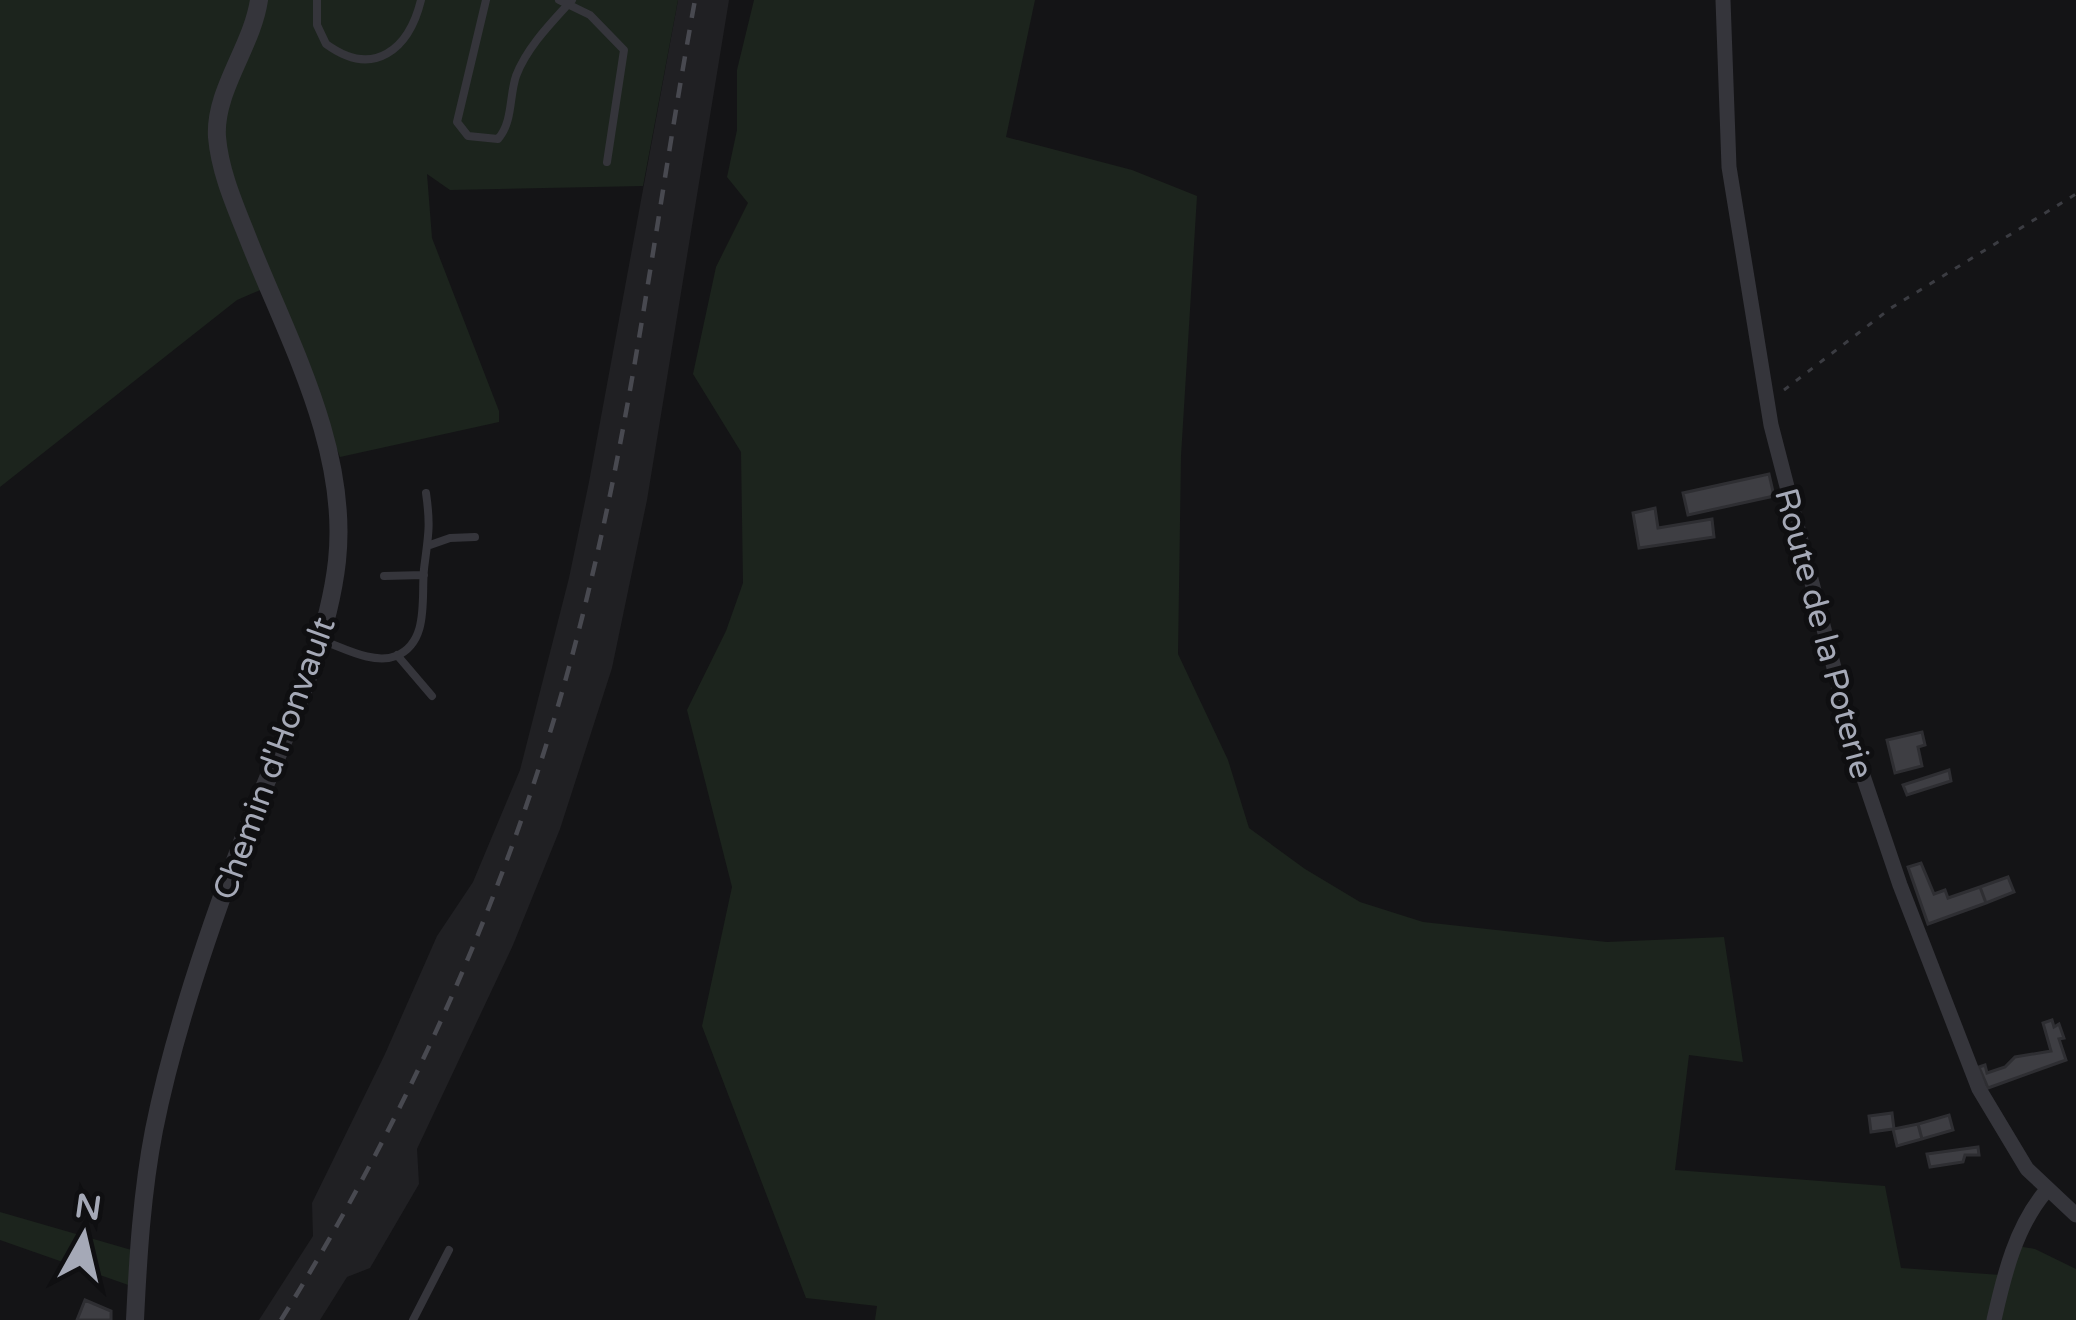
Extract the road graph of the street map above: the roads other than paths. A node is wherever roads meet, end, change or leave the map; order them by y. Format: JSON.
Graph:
{"nodes":[{"id":1,"x":259,"y":0,"type":"edge"},
{"id":2,"x":317,"y":0,"type":"edge"},
{"id":3,"x":421,"y":0,"type":"edge"},
{"id":4,"x":486,"y":0,"type":"edge"},
{"id":5,"x":1723,"y":0,"type":"edge"},
{"id":6,"x":566,"y":2,"type":"edge"},
{"id":7,"x":607,"y":162,"type":"dead end"},
{"id":8,"x":426,"y":493,"type":"dead end"},
{"id":9,"x":475,"y":537,"type":"dead end"},
{"id":10,"x":430,"y":545,"type":"junction"},
{"id":11,"x":424,"y":575,"type":"junction"},
{"id":12,"x":384,"y":576,"type":"dead end"},
{"id":13,"x":320,"y":640,"type":"junction"},
{"id":14,"x":397,"y":656,"type":"junction"},
{"id":15,"x":432,"y":696,"type":"dead end"},
{"id":16,"x":2046,"y":1191,"type":"junction"},
{"id":17,"x":2076,"y":1215,"type":"edge"},
{"id":18,"x":449,"y":1250,"type":"dead end"},
{"id":19,"x":135,"y":1320,"type":"edge"},
{"id":20,"x":413,"y":1320,"type":"edge"},
{"id":21,"x":1994,"y":1320,"type":"edge"}],
"edges":[{"from":1,"to":13,"type":"street","name":"Chemin d'Honvault"},
{"from":2,"to":3,"type":"lane"},
{"from":4,"to":6,"type":"lane"},
{"from":5,"to":16,"type":"street","name":"Route de la Poterie"},
{"from":6,"to":7,"type":"lane"},
{"from":8,"to":10,"type":"lane"},
{"from":9,"to":10,"type":"lane"},
{"from":10,"to":11,"type":"lane"},
{"from":11,"to":12,"type":"lane"},
{"from":11,"to":14,"type":"lane"},
{"from":13,"to":14,"type":"lane"},
{"from":13,"to":19,"type":"street","name":"Chemin d'Honvault"},
{"from":14,"to":15,"type":"lane"},
{"from":16,"to":17,"type":"street","name":"Route de la Poterie"},
{"from":16,"to":21,"type":"street"},
{"from":18,"to":20,"type":"lane"}]}
